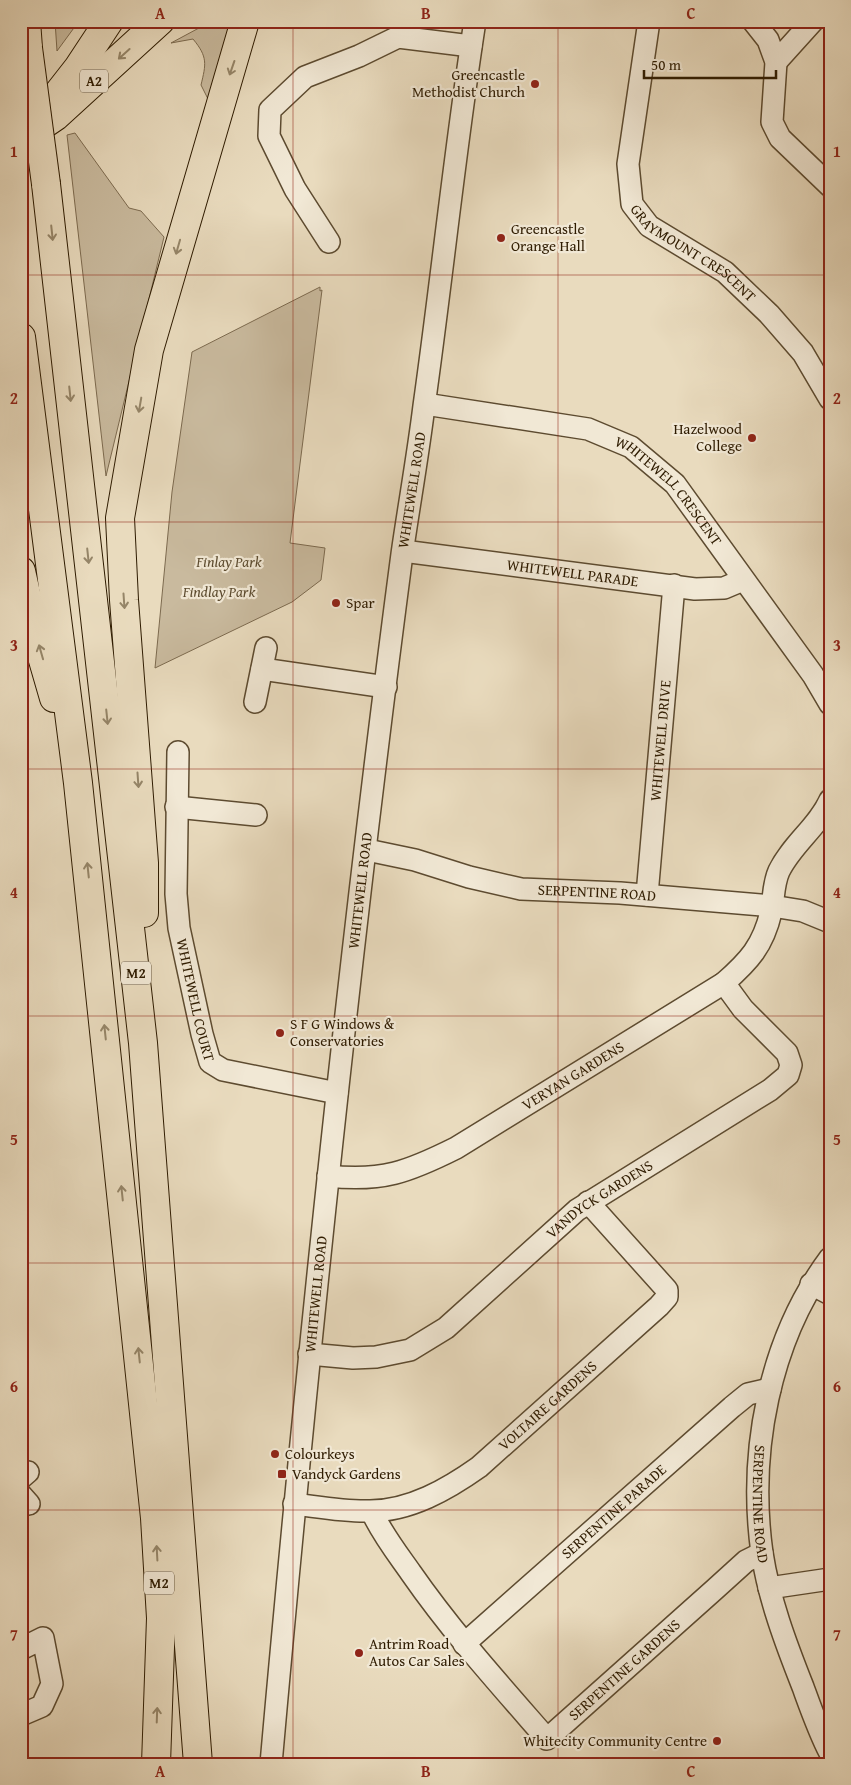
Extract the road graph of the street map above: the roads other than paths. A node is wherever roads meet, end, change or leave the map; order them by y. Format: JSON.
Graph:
{"nodes":[{"id":1,"x":26,"y":21,"type":"edge"},
{"id":2,"x":109,"y":21,"type":"edge"},
{"id":3,"x":160,"y":21,"type":"edge"},
{"id":4,"x":245,"y":21,"type":"edge"},
{"id":5,"x":475,"y":21,"type":"edge"},
{"id":6,"x":649,"y":21,"type":"edge"},
{"id":7,"x":753,"y":21,"type":"edge"},
{"id":8,"x":813,"y":21,"type":"edge"},
{"id":9,"x":471,"y":46,"type":"junction"},
{"id":10,"x":776,"y":62,"type":"junction"},
{"id":11,"x":23,"y":138,"type":"edge"},
{"id":12,"x":830,"y":186,"type":"edge"},
{"id":13,"x":329,"y":242,"type":"dead end"},
{"id":14,"x":21,"y":337,"type":"edge"},
{"id":15,"x":830,"y":399,"type":"edge"},
{"id":16,"x":425,"y":404,"type":"junction"},
{"id":17,"x":402,"y":551,"type":"junction"},
{"id":18,"x":21,"y":571,"type":"edge"},
{"id":19,"x":743,"y":580,"type":"junction"},
{"id":20,"x":674,"y":585,"type":"junction"},
{"id":21,"x":266,"y":648,"type":"dead end"},
{"id":22,"x":262,"y":669,"type":"junction"},
{"id":23,"x":386,"y":687,"type":"junction"},
{"id":24,"x":256,"y":702,"type":"dead end"},
{"id":25,"x":830,"y":704,"type":"edge"},
{"id":26,"x":178,"y":752,"type":"dead end"},
{"id":27,"x":78,"y":783,"type":"junction"},
{"id":28,"x":830,"y":800,"type":"edge"},
{"id":29,"x":176,"y":807,"type":"junction"},
{"id":30,"x":256,"y":815,"type":"dead end"},
{"id":31,"x":366,"y":850,"type":"junction"},
{"id":32,"x":647,"y":895,"type":"junction"},
{"id":33,"x":772,"y":906,"type":"junction"},
{"id":34,"x":830,"y":922,"type":"edge"},
{"id":35,"x":724,"y":984,"type":"junction"},
{"id":36,"x":144,"y":1043,"type":"junction"},
{"id":37,"x":337,"y":1093,"type":"junction"},
{"id":38,"x":328,"y":1176,"type":"junction"},
{"id":39,"x":588,"y":1202,"type":"junction"},
{"id":40,"x":830,"y":1258,"type":"edge"},
{"id":41,"x":811,"y":1284,"type":"junction"},
{"id":42,"x":830,"y":1294,"type":"edge"},
{"id":43,"x":309,"y":1354,"type":"junction"},
{"id":44,"x":770,"y":1389,"type":"junction"},
{"id":45,"x":294,"y":1504,"type":"junction"},
{"id":46,"x":372,"y":1512,"type":"junction"},
{"id":47,"x":762,"y":1553,"type":"junction"},
{"id":48,"x":830,"y":1579,"type":"edge"},
{"id":49,"x":769,"y":1588,"type":"junction"},
{"id":50,"x":464,"y":1644,"type":"junction"},
{"id":51,"x":21,"y":1649,"type":"edge"},
{"id":52,"x":21,"y":1715,"type":"edge"},
{"id":53,"x":830,"y":1753,"type":"edge"},
{"id":54,"x":156,"y":1764,"type":"edge"},
{"id":55,"x":198,"y":1764,"type":"edge"},
{"id":56,"x":271,"y":1764,"type":"edge"}],
"edges":[{"from":1,"to":36,"type":"main road","number":"M2","one_way":true,"bridge":true},
{"from":2,"to":11,"type":"main road"},
{"from":3,"to":11,"type":"main road","number":"A2","one_way":true},
{"from":4,"to":36,"type":"main road","one_way":true},
{"from":5,"to":9,"type":"street","name":"WHITEWELL ROAD"},
{"from":6,"to":15,"type":"street","name":"GRAYMOUNT CRESCENT"},
{"from":7,"to":10,"type":"street"},
{"from":8,"to":10,"type":"street"},
{"from":9,"to":13,"type":"street"},
{"from":9,"to":16,"type":"street","name":"WHITEWELL ROAD"},
{"from":10,"to":12,"type":"street"},
{"from":14,"to":27,"type":"main road","number":"M2"},
{"from":16,"to":17,"type":"street","name":"WHITEWELL ROAD"},
{"from":16,"to":19,"type":"street","name":"WHITEWELL CRESCENT"},
{"from":17,"to":20,"type":"street","name":"WHITEWELL PARADE"},
{"from":17,"to":23,"type":"street","name":"WHITEWELL ROAD"},
{"from":27,"to":18,"type":"main road","one_way":true},
{"from":19,"to":20,"type":"street","name":"WHITEWELL PARADE"},
{"from":19,"to":25,"type":"street","name":"WHITEWELL CRESCENT"},
{"from":20,"to":32,"type":"street","name":"WHITEWELL DRIVE"},
{"from":21,"to":22,"type":"street"},
{"from":22,"to":23,"type":"street"},
{"from":22,"to":24,"type":"street"},
{"from":23,"to":31,"type":"street","name":"WHITEWELL ROAD"},
{"from":26,"to":29,"type":"street","name":"WHITEWELL COURT"},
{"from":54,"to":27,"type":"main road","number":"M2","one_way":true},
{"from":28,"to":33,"type":"street"},
{"from":29,"to":30,"type":"street"},
{"from":29,"to":37,"type":"street","name":"WHITEWELL COURT"},
{"from":31,"to":32,"type":"street","name":"SERPENTINE ROAD"},
{"from":31,"to":37,"type":"street","name":"WHITEWELL ROAD"},
{"from":32,"to":33,"type":"street","name":"SERPENTINE ROAD"},
{"from":33,"to":34,"type":"street","name":"SERPENTINE ROAD"},
{"from":33,"to":35,"type":"street","name":"VERYAN GARDENS"},
{"from":35,"to":38,"type":"street","name":"VERYAN GARDENS"},
{"from":35,"to":39,"type":"street","name":"VANDYCK GARDENS"},
{"from":36,"to":55,"type":"main road","number":"M2"},
{"from":37,"to":38,"type":"street","name":"WHITEWELL ROAD"},
{"from":38,"to":43,"type":"street","name":"WHITEWELL ROAD"},
{"from":39,"to":43,"type":"street","name":"VANDYCK GARDENS"},
{"from":39,"to":46,"type":"street","name":"VOLTAIRE GARDENS"},
{"from":40,"to":41,"type":"street","name":"SERPENTINE ROAD"},
{"from":41,"to":42,"type":"street"},
{"from":41,"to":44,"type":"street","name":"SERPENTINE ROAD"},
{"from":43,"to":45,"type":"street","name":"WHITEWELL ROAD"},
{"from":44,"to":47,"type":"street","name":"SERPENTINE ROAD"},
{"from":44,"to":50,"type":"street","name":"SERPENTINE PARADE"},
{"from":45,"to":46,"type":"street","name":"VOLTAIRE GARDENS"},
{"from":45,"to":56,"type":"street","name":"WHITEWELL ROAD"},
{"from":46,"to":50,"type":"street","name":"SERPENTINE GARDENS"},
{"from":47,"to":49,"type":"street","name":"SERPENTINE ROAD"},
{"from":47,"to":50,"type":"street","name":"SERPENTINE GARDENS"},
{"from":48,"to":49,"type":"street"},
{"from":49,"to":53,"type":"street","name":"SERPENTINE ROAD"},
{"from":51,"to":52,"type":"street"}]}
